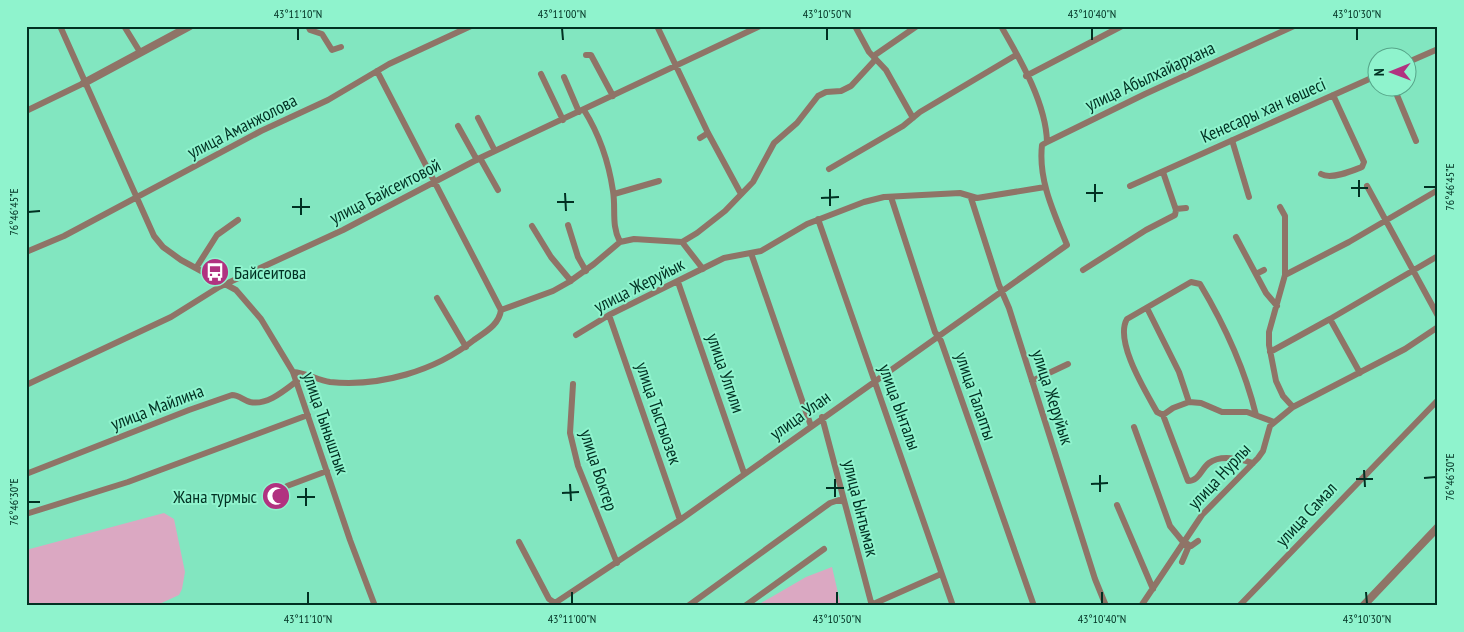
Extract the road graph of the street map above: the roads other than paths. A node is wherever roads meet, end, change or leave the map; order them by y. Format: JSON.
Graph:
{"nodes":[{"id":1,"x":54,"y":26,"type":"edge"},
{"id":2,"x":59,"y":26,"type":"edge"},
{"id":3,"x":124,"y":26,"type":"edge"},
{"id":4,"x":190,"y":26,"type":"edge"},
{"id":5,"x":308,"y":26,"type":"edge"},
{"id":6,"x":471,"y":26,"type":"edge"},
{"id":7,"x":657,"y":26,"type":"edge"},
{"id":8,"x":760,"y":26,"type":"edge"},
{"id":9,"x":855,"y":26,"type":"edge"},
{"id":10,"x":917,"y":26,"type":"edge"},
{"id":11,"x":1001,"y":26,"type":"edge"},
{"id":12,"x":1122,"y":26,"type":"edge"},
{"id":13,"x":1294,"y":26,"type":"edge"},
{"id":14,"x":462,"y":28,"type":"edge"},
{"id":15,"x":342,"y":47,"type":"dead end"},
{"id":16,"x":1438,"y":49,"type":"edge"},
{"id":17,"x":140,"y":52,"type":"junction"},
{"id":18,"x":586,"y":55,"type":"dead end"},
{"id":19,"x":875,"y":55,"type":"junction"},
{"id":20,"x":1016,"y":55,"type":"junction"},
{"id":21,"x":1416,"y":59,"type":"edge"},
{"id":22,"x":676,"y":67,"type":"junction"},
{"id":23,"x":377,"y":71,"type":"junction"},
{"id":24,"x":541,"y":74,"type":"dead end"},
{"id":25,"x":1026,"y":76,"type":"junction"},
{"id":26,"x":564,"y":77,"type":"dead end"},
{"id":27,"x":1366,"y":80,"type":"edge"},
{"id":28,"x":84,"y":83,"type":"junction"},
{"id":29,"x":1333,"y":95,"type":"junction"},
{"id":30,"x":613,"y":96,"type":"junction"},
{"id":31,"x":1398,"y":98,"type":"edge"},
{"id":32,"x":26,"y":111,"type":"edge"},
{"id":33,"x":582,"y":111,"type":"junction"},
{"id":34,"x":478,"y":118,"type":"dead end"},
{"id":35,"x":913,"y":118,"type":"junction"},
{"id":36,"x":563,"y":120,"type":"junction"},
{"id":37,"x":458,"y":126,"type":"dead end"},
{"id":38,"x":708,"y":133,"type":"junction"},
{"id":39,"x":700,"y":138,"type":"dead end"},
{"id":40,"x":1232,"y":140,"type":"junction"},
{"id":41,"x":1416,"y":141,"type":"dead end"},
{"id":42,"x":1047,"y":142,"type":"junction"},
{"id":43,"x":495,"y":151,"type":"junction"},
{"id":44,"x":478,"y":159,"type":"junction"},
{"id":45,"x":829,"y":170,"type":"dead end"},
{"id":46,"x":1163,"y":172,"type":"junction"},
{"id":47,"x":1321,"y":174,"type":"dead end"},
{"id":48,"x":659,"y":181,"type":"dead end"},
{"id":49,"x":434,"y":183,"type":"junction"},
{"id":50,"x":1130,"y":186,"type":"dead end"},
{"id":51,"x":1367,"y":186,"type":"dead end"},
{"id":52,"x":1044,"y":188,"type":"junction"},
{"id":53,"x":498,"y":190,"type":"dead end"},
{"id":54,"x":1438,"y":190,"type":"edge"},
{"id":55,"x":614,"y":194,"type":"junction"},
{"id":56,"x":741,"y":194,"type":"junction"},
{"id":57,"x":136,"y":197,"type":"junction"},
{"id":58,"x":891,"y":197,"type":"junction"},
{"id":59,"x":1250,"y":197,"type":"dead end"},
{"id":60,"x":971,"y":198,"type":"junction"},
{"id":61,"x":1280,"y":207,"type":"dead end"},
{"id":62,"x":1186,"y":208,"type":"dead end"},
{"id":63,"x":1176,"y":209,"type":"junction"},
{"id":64,"x":818,"y":219,"type":"junction"},
{"id":65,"x":238,"y":220,"type":"dead end"},
{"id":66,"x":1386,"y":220,"type":"junction"},
{"id":67,"x":568,"y":225,"type":"dead end"},
{"id":68,"x":532,"y":226,"type":"dead end"},
{"id":69,"x":1236,"y":237,"type":"dead end"},
{"id":70,"x":620,"y":242,"type":"junction"},
{"id":71,"x":682,"y":242,"type":"junction"},
{"id":72,"x":26,"y":252,"type":"edge"},
{"id":73,"x":751,"y":253,"type":"junction"},
{"id":74,"x":1438,"y":256,"type":"edge"},
{"id":75,"x":196,"y":268,"type":"junction"},
{"id":76,"x":703,"y":269,"type":"junction"},
{"id":77,"x":1083,"y":270,"type":"dead end"},
{"id":78,"x":1264,"y":270,"type":"dead end"},
{"id":79,"x":586,"y":271,"type":"junction"},
{"id":80,"x":1413,"y":271,"type":"junction"},
{"id":81,"x":1256,"y":274,"type":"junction"},
{"id":82,"x":1285,"y":275,"type":"junction"},
{"id":83,"x":572,"y":281,"type":"junction"},
{"id":84,"x":678,"y":282,"type":"junction"},
{"id":85,"x":228,"y":284,"type":"junction"},
{"id":86,"x":1002,"y":290,"type":"junction"},
{"id":87,"x":437,"y":298,"type":"dead end"},
{"id":88,"x":1277,"y":306,"type":"junction"},
{"id":89,"x":1147,"y":308,"type":"junction"},
{"id":90,"x":500,"y":310,"type":"junction"},
{"id":91,"x":610,"y":316,"type":"junction"},
{"id":92,"x":1438,"y":316,"type":"edge"},
{"id":93,"x":1330,"y":319,"type":"junction"},
{"id":94,"x":1438,"y":327,"type":"edge"},
{"id":95,"x":576,"y":335,"type":"dead end"},
{"id":96,"x":938,"y":336,"type":"junction"},
{"id":97,"x":466,"y":347,"type":"junction"},
{"id":98,"x":1270,"y":352,"type":"junction"},
{"id":99,"x":1068,"y":364,"type":"dead end"},
{"id":100,"x":293,"y":372,"type":"junction"},
{"id":101,"x":1360,"y":373,"type":"junction"},
{"id":102,"x":874,"y":380,"type":"junction"},
{"id":103,"x":297,"y":381,"type":"junction"},
{"id":104,"x":1032,"y":381,"type":"junction"},
{"id":105,"x":26,"y":384,"type":"edge"},
{"id":106,"x":573,"y":384,"type":"dead end"},
{"id":107,"x":1438,"y":400,"type":"edge"},
{"id":108,"x":1189,"y":402,"type":"junction"},
{"id":109,"x":1293,"y":407,"type":"junction"},
{"id":110,"x":308,"y":415,"type":"junction"},
{"id":111,"x":1164,"y":415,"type":"junction"},
{"id":112,"x":1256,"y":415,"type":"junction"},
{"id":113,"x":822,"y":417,"type":"junction"},
{"id":114,"x":1274,"y":422,"type":"junction"},
{"id":115,"x":811,"y":426,"type":"junction"},
{"id":116,"x":1134,"y":426,"type":"dead end"},
{"id":117,"x":1253,"y":463,"type":"junction"},
{"id":118,"x":327,"y":471,"type":"junction"},
{"id":119,"x":26,"y":474,"type":"edge"},
{"id":120,"x":744,"y":474,"type":"junction"},
{"id":121,"x":287,"y":486,"type":"dead end"},
{"id":122,"x":844,"y":502,"type":"junction"},
{"id":123,"x":1118,"y":505,"type":"dead end"},
{"id":124,"x":26,"y":514,"type":"edge"},
{"id":125,"x":680,"y":520,"type":"junction"},
{"id":126,"x":1438,"y":527,"type":"edge"},
{"id":127,"x":1198,"y":541,"type":"dead end"},
{"id":128,"x":519,"y":542,"type":"dead end"},
{"id":129,"x":1184,"y":542,"type":"junction"},
{"id":130,"x":824,"y":549,"type":"dead end"},
{"id":131,"x":1182,"y":562,"type":"dead end"},
{"id":132,"x":617,"y":563,"type":"junction"},
{"id":133,"x":941,"y":574,"type":"junction"},
{"id":134,"x":1153,"y":589,"type":"junction"},
{"id":135,"x":375,"y":606,"type":"edge"},
{"id":136,"x":688,"y":606,"type":"edge"},
{"id":137,"x":745,"y":606,"type":"edge"},
{"id":138,"x":872,"y":606,"type":"edge"},
{"id":139,"x":953,"y":606,"type":"edge"},
{"id":140,"x":1034,"y":606,"type":"edge"},
{"id":141,"x":1106,"y":606,"type":"edge"},
{"id":142,"x":1141,"y":606,"type":"edge"},
{"id":143,"x":1239,"y":606,"type":"edge"},
{"id":144,"x":1362,"y":606,"type":"edge"}],
"edges":[{"from":1,"to":2,"type":"street"},
{"from":2,"to":28,"type":"street","name":"улица Тыныштык"},
{"from":3,"to":17,"type":"street"},
{"from":4,"to":17,"type":"street"},
{"from":5,"to":15,"type":"street"},
{"from":6,"to":14,"type":"street","name":"улица Аманжолова"},
{"from":7,"to":22,"type":"street"},
{"from":8,"to":22,"type":"street","name":"улица Байсеитовой"},
{"from":9,"to":19,"type":"street"},
{"from":10,"to":19,"type":"street"},
{"from":11,"to":20,"type":"street"},
{"from":12,"to":25,"type":"street"},
{"from":13,"to":42,"type":"street","name":"улица Абылхайархана"},
{"from":14,"to":23,"type":"street","name":"улица Аманжолова"},
{"from":16,"to":21,"type":"street"},
{"from":17,"to":28,"type":"street"},
{"from":18,"to":30,"type":"street"},
{"from":19,"to":35,"type":"street"},
{"from":19,"to":56,"type":"street"},
{"from":20,"to":25,"type":"street"},
{"from":20,"to":35,"type":"street"},
{"from":22,"to":30,"type":"street","name":"улица Байсеитовой"},
{"from":22,"to":38,"type":"street"},
{"from":23,"to":49,"type":"street"},
{"from":23,"to":57,"type":"street","name":"улица Аманжолова"},
{"from":24,"to":36,"type":"street"},
{"from":25,"to":42,"type":"street"},
{"from":26,"to":33,"type":"street"},
{"from":27,"to":29,"type":"street","name":"Кенесары хан көшесі"},
{"from":28,"to":32,"type":"street"},
{"from":28,"to":57,"type":"street","name":"улица Тыныштык"},
{"from":29,"to":40,"type":"street","name":"Кенесары хан көшесі"},
{"from":29,"to":47,"type":"street"},
{"from":30,"to":33,"type":"street","name":"улица Байсеитовой"},
{"from":31,"to":41,"type":"street"},
{"from":33,"to":36,"type":"street","name":"улица Байсеитовой"},
{"from":33,"to":55,"type":"street"},
{"from":34,"to":43,"type":"street"},
{"from":35,"to":45,"type":"street"},
{"from":36,"to":43,"type":"street","name":"улица Байсеитовой"},
{"from":37,"to":44,"type":"street"},
{"from":38,"to":39,"type":"street"},
{"from":38,"to":56,"type":"street"},
{"from":40,"to":46,"type":"street","name":"Кенесары хан көшесі"},
{"from":40,"to":59,"type":"street"},
{"from":42,"to":52,"type":"street"},
{"from":43,"to":44,"type":"street","name":"улица Байсеитовой"},
{"from":44,"to":49,"type":"street","name":"улица Байсеитовой"},
{"from":44,"to":53,"type":"street"},
{"from":46,"to":50,"type":"street","name":"Кенесары хан көшесі"},
{"from":46,"to":63,"type":"street"},
{"from":48,"to":55,"type":"street"},
{"from":49,"to":85,"type":"street","name":"улица Байсеитовой"},
{"from":49,"to":90,"type":"street"},
{"from":51,"to":66,"type":"street"},
{"from":52,"to":60,"type":"street","name":"улица Жеруйык"},
{"from":52,"to":86,"type":"street","name":"улица Улан"},
{"from":54,"to":66,"type":"street"},
{"from":55,"to":70,"type":"street"},
{"from":56,"to":71,"type":"street"},
{"from":57,"to":72,"type":"street","name":"улица Аманжолова"},
{"from":57,"to":75,"type":"street","name":"улица Тыныштык"},
{"from":58,"to":60,"type":"street","name":"улица Жеруйык"},
{"from":58,"to":64,"type":"street","name":"улица Жеруйык"},
{"from":58,"to":96,"type":"street","name":"улица Талапты"},
{"from":60,"to":86,"type":"street","name":"улица Жеруйык"},
{"from":61,"to":82,"type":"street"},
{"from":62,"to":63,"type":"street"},
{"from":63,"to":77,"type":"street"},
{"from":64,"to":73,"type":"street","name":"улица Жеруйык"},
{"from":64,"to":102,"type":"street","name":"улица Ынталы"},
{"from":65,"to":75,"type":"street"},
{"from":66,"to":80,"type":"street"},
{"from":66,"to":82,"type":"street"},
{"from":67,"to":79,"type":"street"},
{"from":68,"to":83,"type":"street"},
{"from":69,"to":81,"type":"street"},
{"from":70,"to":71,"type":"street"},
{"from":70,"to":79,"type":"street"},
{"from":71,"to":76,"type":"street"},
{"from":73,"to":76,"type":"street","name":"улица Жеруйык"},
{"from":73,"to":115,"type":"street"},
{"from":74,"to":80,"type":"street"},
{"from":75,"to":85,"type":"street","name":"улица Тыныштык"},
{"from":76,"to":84,"type":"street","name":"улица Жеруйык"},
{"from":78,"to":81,"type":"street"},
{"from":79,"to":83,"type":"street"},
{"from":80,"to":92,"type":"street"},
{"from":80,"to":93,"type":"street"},
{"from":81,"to":88,"type":"street"},
{"from":82,"to":88,"type":"street"},
{"from":83,"to":90,"type":"street"},
{"from":84,"to":91,"type":"street","name":"улица Жеруйык"},
{"from":84,"to":120,"type":"street","name":"улица Улгили"},
{"from":85,"to":100,"type":"street","name":"улица Тыныштык"},
{"from":85,"to":105,"type":"street","name":"улица Байсеитовой"},
{"from":86,"to":96,"type":"street","name":"улица Улан"},
{"from":86,"to":104,"type":"street","name":"улица Жеруйык"},
{"from":87,"to":97,"type":"street"},
{"from":88,"to":98,"type":"street"},
{"from":89,"to":108,"type":"street"},
{"from":89,"to":111,"type":"street"},
{"from":89,"to":112,"type":"street"},
{"from":90,"to":97,"type":"street"},
{"from":91,"to":95,"type":"street","name":"улица Жеруйык"},
{"from":91,"to":125,"type":"street","name":"улица Тыстыозек"},
{"from":93,"to":98,"type":"street"},
{"from":93,"to":101,"type":"street"},
{"from":94,"to":101,"type":"street","name":"улица Нурлы"},
{"from":96,"to":102,"type":"street","name":"улица Улан"},
{"from":96,"to":140,"type":"street","name":"улица Талапты"},
{"from":97,"to":100,"type":"street"},
{"from":98,"to":109,"type":"street"},
{"from":99,"to":104,"type":"street"},
{"from":100,"to":103,"type":"street","name":"улица Тыныштык"},
{"from":101,"to":109,"type":"street","name":"улица Нурлы"},
{"from":102,"to":113,"type":"street","name":"улица Улан"},
{"from":102,"to":133,"type":"street","name":"улица Ынталы"},
{"from":103,"to":110,"type":"street","name":"улица Тыныштык"},
{"from":103,"to":119,"type":"street","name":"улица Майлина"},
{"from":104,"to":141,"type":"street","name":"улица Жеруйык"},
{"from":106,"to":132,"type":"street","name":"улица Боктер"},
{"from":107,"to":143,"type":"street","name":"улица Самал"},
{"from":108,"to":111,"type":"street"},
{"from":108,"to":112,"type":"street"},
{"from":109,"to":114,"type":"street","name":"улица Нурлы"},
{"from":110,"to":118,"type":"street","name":"улица Тыныштык"},
{"from":110,"to":124,"type":"street"},
{"from":111,"to":117,"type":"street"},
{"from":112,"to":114,"type":"street"},
{"from":113,"to":115,"type":"street","name":"улица Улан"},
{"from":113,"to":122,"type":"street","name":"улица Ынтымак"},
{"from":114,"to":117,"type":"street","name":"улица Нурлы"},
{"from":115,"to":120,"type":"street","name":"улица Улан"},
{"from":116,"to":129,"type":"street"},
{"from":117,"to":129,"type":"street","name":"улица Нурлы"},
{"from":118,"to":121,"type":"street"},
{"from":118,"to":135,"type":"street","name":"улица Тыныштык"},
{"from":120,"to":125,"type":"street","name":"улица Улан"},
{"from":122,"to":136,"type":"street"},
{"from":122,"to":138,"type":"street","name":"улица Ынтымак"},
{"from":123,"to":134,"type":"street"},
{"from":125,"to":132,"type":"street","name":"улица Улан"},
{"from":126,"to":144,"type":"street"},
{"from":127,"to":129,"type":"street"},
{"from":128,"to":132,"type":"street","name":"улица Улан"},
{"from":129,"to":131,"type":"street"},
{"from":129,"to":134,"type":"street","name":"улица Нурлы"},
{"from":130,"to":137,"type":"street"},
{"from":133,"to":138,"type":"street"},
{"from":133,"to":139,"type":"street","name":"улица Ынталы"},
{"from":134,"to":142,"type":"street","name":"улица Нурлы"}]}
